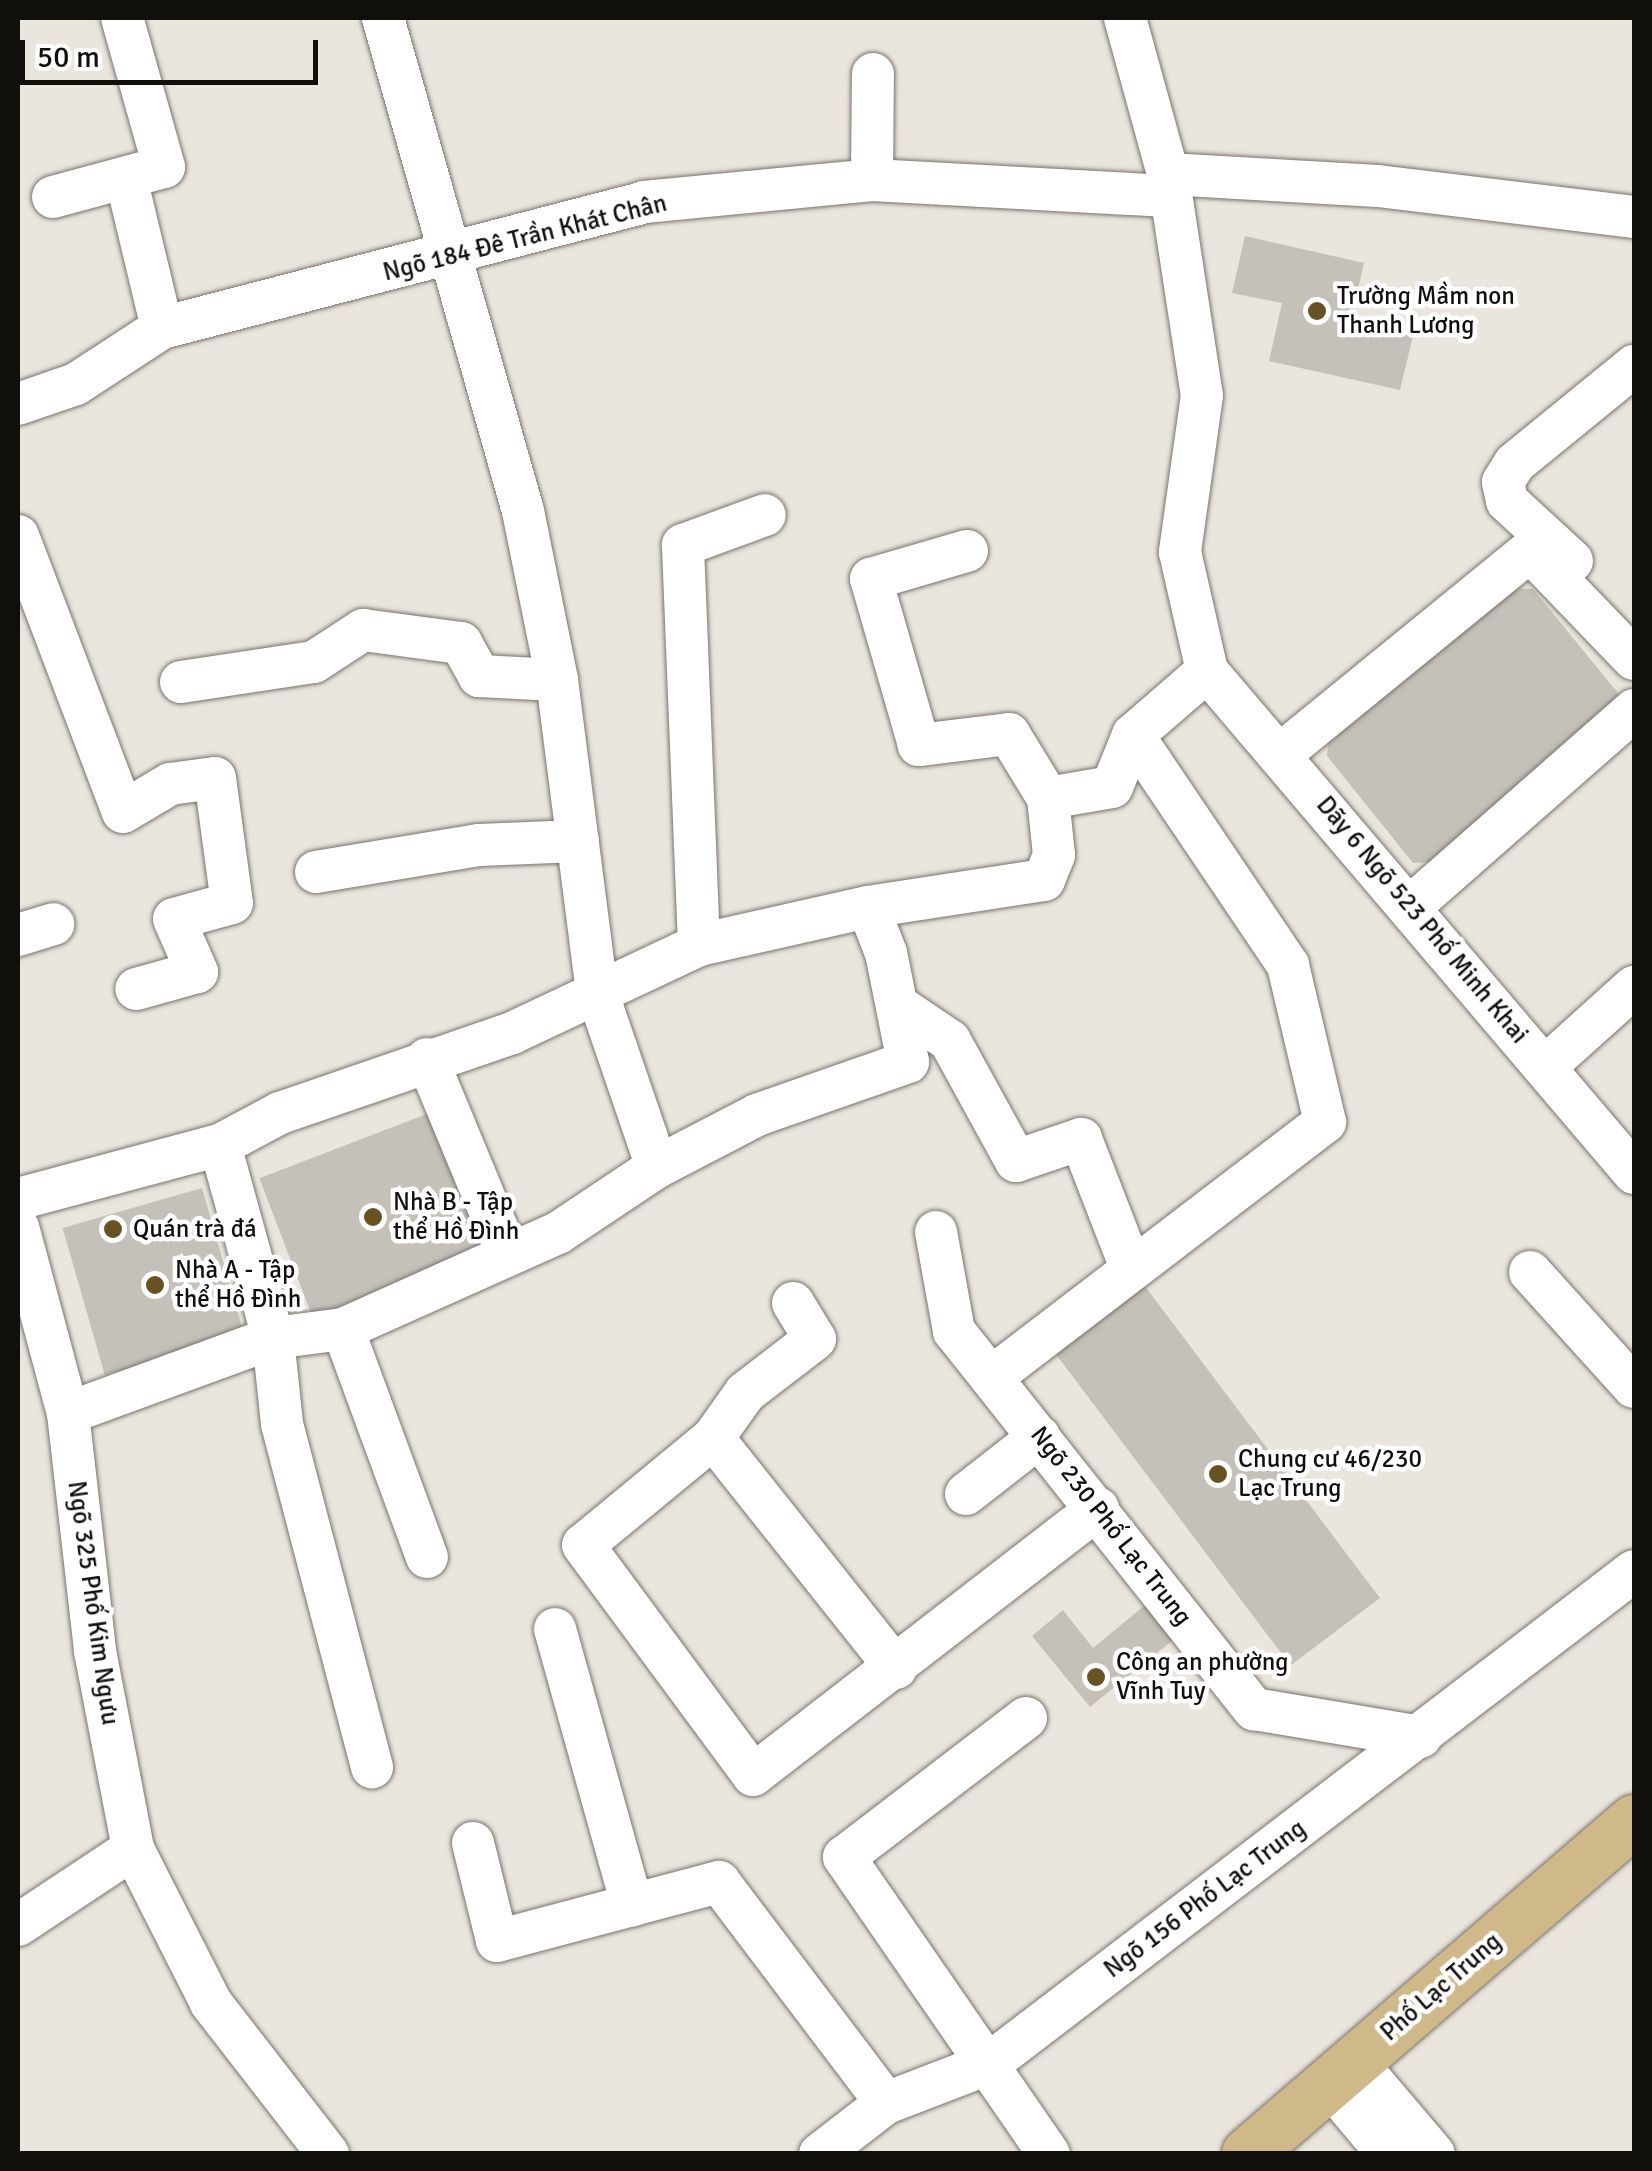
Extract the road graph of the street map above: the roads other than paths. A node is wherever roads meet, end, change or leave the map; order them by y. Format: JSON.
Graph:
{"nodes":[{"id":1,"x":122,"y":18,"type":"edge"},
{"id":2,"x":383,"y":18,"type":"edge"},
{"id":3,"x":1125,"y":18,"type":"edge"},
{"id":4,"x":874,"y":74,"type":"dead end"},
{"id":5,"x":126,"y":178,"type":"junction"},
{"id":6,"x":872,"y":180,"type":"junction"},
{"id":7,"x":1170,"y":185,"type":"junction"},
{"id":8,"x":53,"y":197,"type":"dead end"},
{"id":9,"x":1633,"y":218,"type":"edge"},
{"id":10,"x":449,"y":257,"type":"junction"},
{"id":11,"x":162,"y":328,"type":"junction"},
{"id":12,"x":1634,"y":366,"type":"edge"},
{"id":13,"x":18,"y":404,"type":"edge"},
{"id":14,"x":766,"y":514,"type":"dead end"},
{"id":15,"x":18,"y":536,"type":"edge"},
{"id":16,"x":967,"y":551,"type":"dead end"},
{"id":17,"x":1634,"y":630,"type":"edge"},
{"id":18,"x":1634,"y":659,"type":"edge"},
{"id":19,"x":1207,"y":670,"type":"junction"},
{"id":20,"x":558,"y":680,"type":"junction"},
{"id":21,"x":181,"y":682,"type":"dead end"},
{"id":22,"x":1634,"y":710,"type":"edge"},
{"id":23,"x":1132,"y":735,"type":"junction"},
{"id":24,"x":1282,"y":753,"type":"junction"},
{"id":25,"x":1048,"y":798,"type":"junction"},
{"id":26,"x":578,"y":841,"type":"junction"},
{"id":27,"x":316,"y":872,"type":"dead end"},
{"id":28,"x":1410,"y":906,"type":"junction"},
{"id":29,"x":868,"y":907,"type":"junction"},
{"id":30,"x":699,"y":944,"type":"junction"},
{"id":31,"x":1634,"y":986,"type":"edge"},
{"id":32,"x":136,"y":989,"type":"dead end"},
{"id":33,"x":597,"y":992,"type":"junction"},
{"id":34,"x":896,"y":1006,"type":"junction"},
{"id":35,"x":427,"y":1059,"type":"junction"},
{"id":36,"x":1546,"y":1067,"type":"junction"},
{"id":37,"x":220,"y":1145,"type":"junction"},
{"id":38,"x":657,"y":1167,"type":"junction"},
{"id":39,"x":1634,"y":1173,"type":"edge"},
{"id":40,"x":18,"y":1199,"type":"edge"},
{"id":41,"x":18,"y":1227,"type":"edge"},
{"id":42,"x":936,"y":1232,"type":"dead end"},
{"id":43,"x":508,"y":1252,"type":"junction"},
{"id":44,"x":1131,"y":1268,"type":"junction"},
{"id":45,"x":1530,"y":1272,"type":"dead end"},
{"id":46,"x":793,"y":1303,"type":"dead end"},
{"id":47,"x":343,"y":1329,"type":"junction"},
{"id":48,"x":273,"y":1338,"type":"junction"},
{"id":49,"x":993,"y":1376,"type":"junction"},
{"id":50,"x":1634,"y":1387,"type":"edge"},
{"id":51,"x":68,"y":1413,"type":"junction"},
{"id":52,"x":1040,"y":1437,"type":"junction"},
{"id":53,"x":713,"y":1438,"type":"junction"},
{"id":54,"x":966,"y":1494,"type":"dead end"},
{"id":55,"x":1098,"y":1508,"type":"junction"},
{"id":56,"x":428,"y":1557,"type":"dead end"},
{"id":57,"x":1634,"y":1571,"type":"edge"},
{"id":58,"x":555,"y":1629,"type":"dead end"},
{"id":59,"x":896,"y":1668,"type":"junction"},
{"id":60,"x":1026,"y":1718,"type":"dead end"},
{"id":61,"x":1421,"y":1737,"type":"junction"},
{"id":62,"x":372,"y":1767,"type":"dead end"},
{"id":63,"x":1634,"y":1821,"type":"edge"},
{"id":64,"x":473,"y":1843,"type":"dead end"},
{"id":65,"x":133,"y":1849,"type":"junction"},
{"id":66,"x":632,"y":1905,"type":"junction"},
{"id":67,"x":18,"y":1925,"type":"edge"},
{"id":68,"x":990,"y":2063,"type":"junction"},
{"id":69,"x":1342,"y":2072,"type":"junction"},
{"id":70,"x":886,"y":2103,"type":"junction"},
{"id":71,"x":1033,"y":2148,"type":"edge"},
{"id":72,"x":328,"y":2154,"type":"edge"},
{"id":73,"x":820,"y":2154,"type":"edge"},
{"id":74,"x":1248,"y":2154,"type":"edge"},
{"id":75,"x":1388,"y":2154,"type":"edge"},
{"id":76,"x":1434,"y":2154,"type":"edge"}],
"edges":[{"from":1,"to":5,"type":"street"},
{"from":2,"to":10,"type":"street"},
{"from":3,"to":7,"type":"street"},
{"from":4,"to":6,"type":"street"},
{"from":5,"to":8,"type":"street"},
{"from":5,"to":11,"type":"street"},
{"from":6,"to":7,"type":"street","name":"Ngõ 184 Đê Trần Khát Chân"},
{"from":6,"to":10,"type":"street","name":"Ngõ 184 Đê Trần Khát Chân"},
{"from":7,"to":9,"type":"street","name":"Ngõ 184 Đê Trần Khát Chân"},
{"from":7,"to":19,"type":"street"},
{"from":10,"to":11,"type":"street","name":"Ngõ 184 Đê Trần Khát Chân"},
{"from":10,"to":20,"type":"street"},
{"from":11,"to":13,"type":"street","name":"Ngõ 184 Đê Trần Khát Chân"},
{"from":12,"to":17,"type":"street"},
{"from":14,"to":30,"type":"street"},
{"from":15,"to":32,"type":"street"},
{"from":16,"to":25,"type":"street"},
{"from":18,"to":24,"type":"street"},
{"from":19,"to":23,"type":"street"},
{"from":19,"to":24,"type":"street","name":"Dãy 6 Ngõ 523 Phố Minh Khai"},
{"from":20,"to":21,"type":"street"},
{"from":20,"to":26,"type":"street"},
{"from":22,"to":28,"type":"street"},
{"from":23,"to":25,"type":"street"},
{"from":23,"to":44,"type":"street"},
{"from":24,"to":28,"type":"street","name":"Dãy 6 Ngõ 523 Phố Minh Khai"},
{"from":25,"to":29,"type":"street"},
{"from":26,"to":27,"type":"street"},
{"from":26,"to":33,"type":"street"},
{"from":28,"to":36,"type":"street","name":"Dãy 6 Ngõ 523 Phố Minh Khai"},
{"from":29,"to":30,"type":"street"},
{"from":29,"to":34,"type":"street"},
{"from":30,"to":33,"type":"street"},
{"from":31,"to":36,"type":"street"},
{"from":33,"to":35,"type":"street"},
{"from":33,"to":38,"type":"street"},
{"from":34,"to":38,"type":"street"},
{"from":34,"to":44,"type":"street"},
{"from":35,"to":37,"type":"street"},
{"from":35,"to":43,"type":"street"},
{"from":36,"to":39,"type":"street","name":"Dãy 6 Ngõ 523 Phố Minh Khai"},
{"from":37,"to":40,"type":"street"},
{"from":37,"to":48,"type":"street"},
{"from":38,"to":43,"type":"street"},
{"from":41,"to":51,"type":"street","name":"Ngõ 325 Phố Kim Ngưu"},
{"from":42,"to":49,"type":"street","name":"Ngõ 230 Phố Lạc Trung"},
{"from":43,"to":47,"type":"street"},
{"from":44,"to":49,"type":"street"},
{"from":45,"to":50,"type":"street"},
{"from":46,"to":53,"type":"street"},
{"from":47,"to":48,"type":"street"},
{"from":47,"to":56,"type":"street"},
{"from":48,"to":51,"type":"street"},
{"from":48,"to":62,"type":"street"},
{"from":49,"to":52,"type":"street","name":"Ngõ 230 Phố Lạc Trung"},
{"from":51,"to":65,"type":"street","name":"Ngõ 325 Phố Kim Ngưu"},
{"from":52,"to":54,"type":"street"},
{"from":52,"to":55,"type":"street","name":"Ngõ 230 Phố Lạc Trung"},
{"from":53,"to":59,"type":"street"},
{"from":53,"to":59,"type":"street"},
{"from":55,"to":59,"type":"street"},
{"from":55,"to":61,"type":"street","name":"Ngõ 230 Phố Lạc Trung"},
{"from":57,"to":61,"type":"street"},
{"from":58,"to":66,"type":"street"},
{"from":60,"to":68,"type":"street"},
{"from":61,"to":68,"type":"street","name":"Ngõ 156 Phố Lạc Trung"},
{"from":63,"to":69,"type":"main road","name":"Phố Lạc Trung"},
{"from":64,"to":66,"type":"street"},
{"from":65,"to":67,"type":"street"},
{"from":65,"to":72,"type":"street","name":"Ngõ 325 Phố Kim Ngưu"},
{"from":66,"to":70,"type":"street"},
{"from":68,"to":70,"type":"street","name":"Ngõ 156 Phố Lạc Trung"},
{"from":68,"to":71,"type":"street"},
{"from":69,"to":74,"type":"main road","name":"Phố Lạc Trung"},
{"from":69,"to":75,"type":"street"},
{"from":69,"to":76,"type":"street"},
{"from":70,"to":73,"type":"street","name":"Ngõ 156 Phố Lạc Trung"}]}
